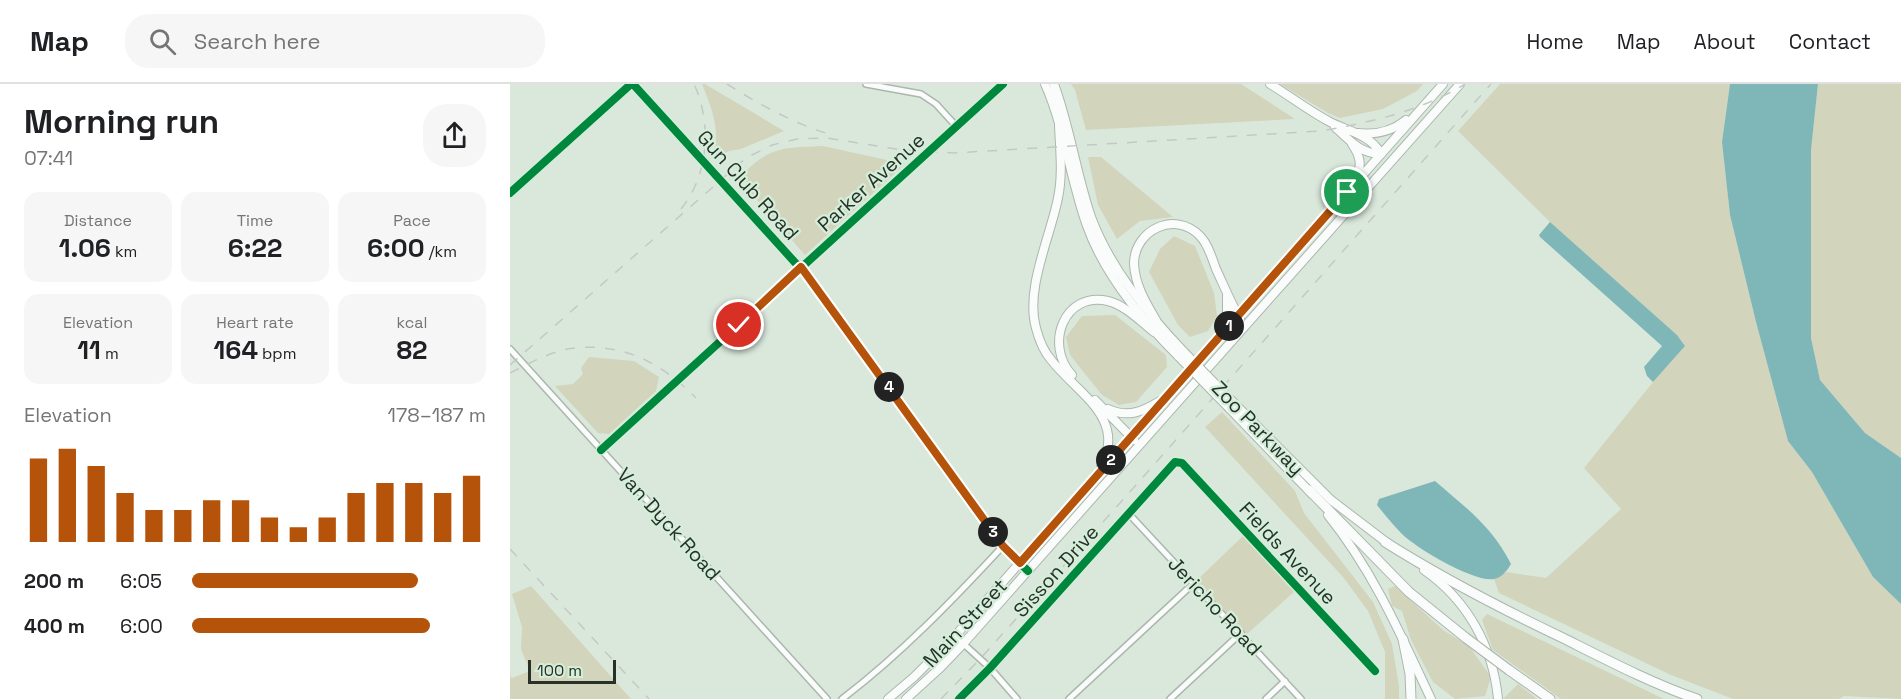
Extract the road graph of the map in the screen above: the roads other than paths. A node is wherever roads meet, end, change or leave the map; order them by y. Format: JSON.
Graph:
{"nodes":[{"id":1,"x":632,"y":84,"type":"edge"},
{"id":2,"x":866,"y":84,"type":"edge"},
{"id":3,"x":1003,"y":84,"type":"edge"},
{"id":4,"x":1045,"y":84,"type":"edge"},
{"id":5,"x":1054,"y":84,"type":"edge"},
{"id":6,"x":1270,"y":84,"type":"edge"},
{"id":7,"x":1443,"y":84,"type":"edge"},
{"id":8,"x":1460,"y":84,"type":"edge"},
{"id":9,"x":878,"y":86,"type":"edge"},
{"id":10,"x":1421,"y":110,"type":"junction"},
{"id":11,"x":1330,"y":122,"type":"junction"},
{"id":12,"x":1059,"y":125,"type":"junction"},
{"id":13,"x":956,"y":126,"type":"junction"},
{"id":14,"x":1358,"y":133,"type":"junction"},
{"id":15,"x":1352,"y":144,"type":"junction"},
{"id":16,"x":1403,"y":147,"type":"junction"},
{"id":17,"x":1381,"y":154,"type":"junction"},
{"id":18,"x":1380,"y":173,"type":"junction"},
{"id":19,"x":1347,"y":192,"type":"junction"},
{"id":20,"x":510,"y":193,"type":"edge"},
{"id":21,"x":801,"y":267,"type":"junction"},
{"id":22,"x":1227,"y":293,"type":"junction"},
{"id":23,"x":1238,"y":316,"type":"junction"},
{"id":24,"x":1156,"y":320,"type":"junction"},
{"id":25,"x":1245,"y":326,"type":"junction"},
{"id":26,"x":1154,"y":332,"type":"junction"},
{"id":27,"x":1218,"y":339,"type":"junction"},
{"id":28,"x":510,"y":349,"type":"edge"},
{"id":29,"x":1182,"y":354,"type":"junction"},
{"id":30,"x":1166,"y":398,"type":"junction"},
{"id":31,"x":1232,"y":405,"type":"junction"},
{"id":32,"x":1099,"y":407,"type":"junction"},
{"id":33,"x":1130,"y":439,"type":"junction"},
{"id":34,"x":1138,"y":447,"type":"junction"},
{"id":35,"x":601,"y":450,"type":"junction"},
{"id":36,"x":1174,"y":462,"type":"joint"},
{"id":37,"x":1096,"y":477,"type":"junction"},
{"id":38,"x":1309,"y":490,"type":"junction"},
{"id":39,"x":1129,"y":514,"type":"junction"},
{"id":40,"x":1385,"y":542,"type":"junction"},
{"id":41,"x":1003,"y":546,"type":"junction"},
{"id":42,"x":1020,"y":563,"type":"junction"},
{"id":43,"x":1028,"y":571,"type":"junction"},
{"id":44,"x":1194,"y":583,"type":"junction"},
{"id":45,"x":1241,"y":633,"type":"junction"},
{"id":46,"x":955,"y":636,"type":"junction"},
{"id":47,"x":1403,"y":639,"type":"junction"},
{"id":48,"x":963,"y":644,"type":"junction"},
{"id":49,"x":990,"y":668,"type":"junction"},
{"id":50,"x":1375,"y":670,"type":"dead end"},
{"id":51,"x":1285,"y":681,"type":"junction"},
{"id":52,"x":827,"y":699,"type":"edge"},
{"id":53,"x":842,"y":699,"type":"edge"},
{"id":54,"x":888,"y":699,"type":"edge"},
{"id":55,"x":906,"y":699,"type":"edge"},
{"id":56,"x":958,"y":699,"type":"edge"},
{"id":57,"x":1017,"y":699,"type":"edge"},
{"id":58,"x":1069,"y":699,"type":"edge"},
{"id":59,"x":1170,"y":699,"type":"edge"},
{"id":60,"x":1266,"y":699,"type":"edge"},
{"id":61,"x":1301,"y":699,"type":"edge"},
{"id":62,"x":1411,"y":699,"type":"edge"},
{"id":63,"x":1431,"y":699,"type":"edge"},
{"id":64,"x":1498,"y":699,"type":"edge"},
{"id":65,"x":1550,"y":699,"type":"edge"},
{"id":66,"x":1697,"y":699,"type":"edge"}],
"edges":[{"from":1,"to":20,"type":"main road"},
{"from":1,"to":21,"type":"street","name":"Gun Club Road"},
{"from":2,"to":9,"type":"street"},
{"from":3,"to":13,"type":"street","name":"Parker Avenue"},
{"from":4,"to":12,"type":"main road","name":"Zoo Parkway"},
{"from":5,"to":24,"type":"main road","name":"Zoo Parkway"},
{"from":6,"to":11,"type":"main road"},
{"from":7,"to":10,"type":"main road","name":"Main Street"},
{"from":8,"to":16,"type":"main road","name":"Main Street"},
{"from":9,"to":13,"type":"street"},
{"from":10,"to":14,"type":"main road"},
{"from":10,"to":17,"type":"main road","name":"Main Street"},
{"from":11,"to":14,"type":"main road"},
{"from":11,"to":15,"type":"main road"},
{"from":12,"to":26,"type":"main road","name":"Zoo Parkway"},
{"from":12,"to":32,"type":"main road"},
{"from":13,"to":21,"type":"street","name":"Parker Avenue"},
{"from":14,"to":17,"type":"main road"},
{"from":15,"to":17,"type":"main road"},
{"from":15,"to":19,"type":"main road"},
{"from":16,"to":17,"type":"main road"},
{"from":16,"to":18,"type":"main road","name":"Main Street"},
{"from":17,"to":18,"type":"main road"},
{"from":17,"to":19,"type":"main road","name":"Main Street"},
{"from":18,"to":25,"type":"main road","name":"Main Street"},
{"from":19,"to":23,"type":"main road","name":"Main Street"},
{"from":21,"to":35,"type":"street","name":"Parker Avenue"},
{"from":21,"to":41,"type":"street","name":"Gun Club Road"},
{"from":22,"to":23,"type":"main road"},
{"from":22,"to":24,"type":"main road"},
{"from":22,"to":27,"type":"main road"},
{"from":23,"to":25,"type":"main road"},
{"from":23,"to":27,"type":"main road","name":"Main Street"},
{"from":24,"to":29,"type":"main road","name":"Zoo Parkway"},
{"from":25,"to":34,"type":"main road","name":"Main Street"},
{"from":26,"to":29,"type":"main road","name":"Zoo Parkway"},
{"from":26,"to":32,"type":"main road"},
{"from":27,"to":30,"type":"main road","name":"Main Street"},
{"from":28,"to":35,"type":"street","name":"Van Dyck Road"},
{"from":29,"to":31,"type":"main road","name":"Zoo Parkway","bridge":true},
{"from":30,"to":32,"type":"main road"},
{"from":30,"to":33,"type":"main road","name":"Main Street"},
{"from":31,"to":38,"type":"main road","name":"Zoo Parkway"},
{"from":31,"to":40,"type":"main road","name":"Zoo Parkway"},
{"from":32,"to":33,"type":"main road"},
{"from":32,"to":37,"type":"main road"},
{"from":33,"to":34,"type":"main road"},
{"from":33,"to":37,"type":"main road","name":"Main Street"},
{"from":34,"to":43,"type":"main road","name":"Main Street"},
{"from":35,"to":52,"type":"street","name":"Van Dyck Road"},
{"from":36,"to":39,"type":"street","name":"Sisson Drive"},
{"from":36,"to":50,"type":"street","name":"Fields Avenue"},
{"from":37,"to":42,"type":"main road","name":"Main Street"},
{"from":38,"to":47,"type":"main road","name":"Zoo Parkway"},
{"from":38,"to":65,"type":"highway","bridge":true},
{"from":39,"to":44,"type":"street","name":"Jericho Road"},
{"from":39,"to":49,"type":"street","name":"Sisson Drive"},
{"from":40,"to":64,"type":"main road","name":"Zoo Parkway"},
{"from":40,"to":66,"type":"highway"},
{"from":41,"to":42,"type":"street","name":"Gun Club Road"},
{"from":41,"to":53,"type":"street"},
{"from":42,"to":43,"type":"street","name":"Gun Club Road"},
{"from":42,"to":46,"type":"main road","name":"Main Street"},
{"from":43,"to":48,"type":"main road","name":"Main Street"},
{"from":44,"to":45,"type":"street","name":"Jericho Road"},
{"from":44,"to":58,"type":"street"},
{"from":45,"to":51,"type":"street","name":"Jericho Road"},
{"from":45,"to":59,"type":"street"},
{"from":46,"to":48,"type":"street"},
{"from":46,"to":54,"type":"main road","name":"Main Street"},
{"from":47,"to":62,"type":"highway"},
{"from":47,"to":63,"type":"main road","name":"Zoo Parkway"},
{"from":48,"to":49,"type":"street"},
{"from":48,"to":55,"type":"main road","name":"Main Street"},
{"from":49,"to":56,"type":"street","name":"Sisson Drive"},
{"from":49,"to":57,"type":"street"},
{"from":51,"to":60,"type":"street"},
{"from":51,"to":61,"type":"street","name":"Jericho Road"}]}
